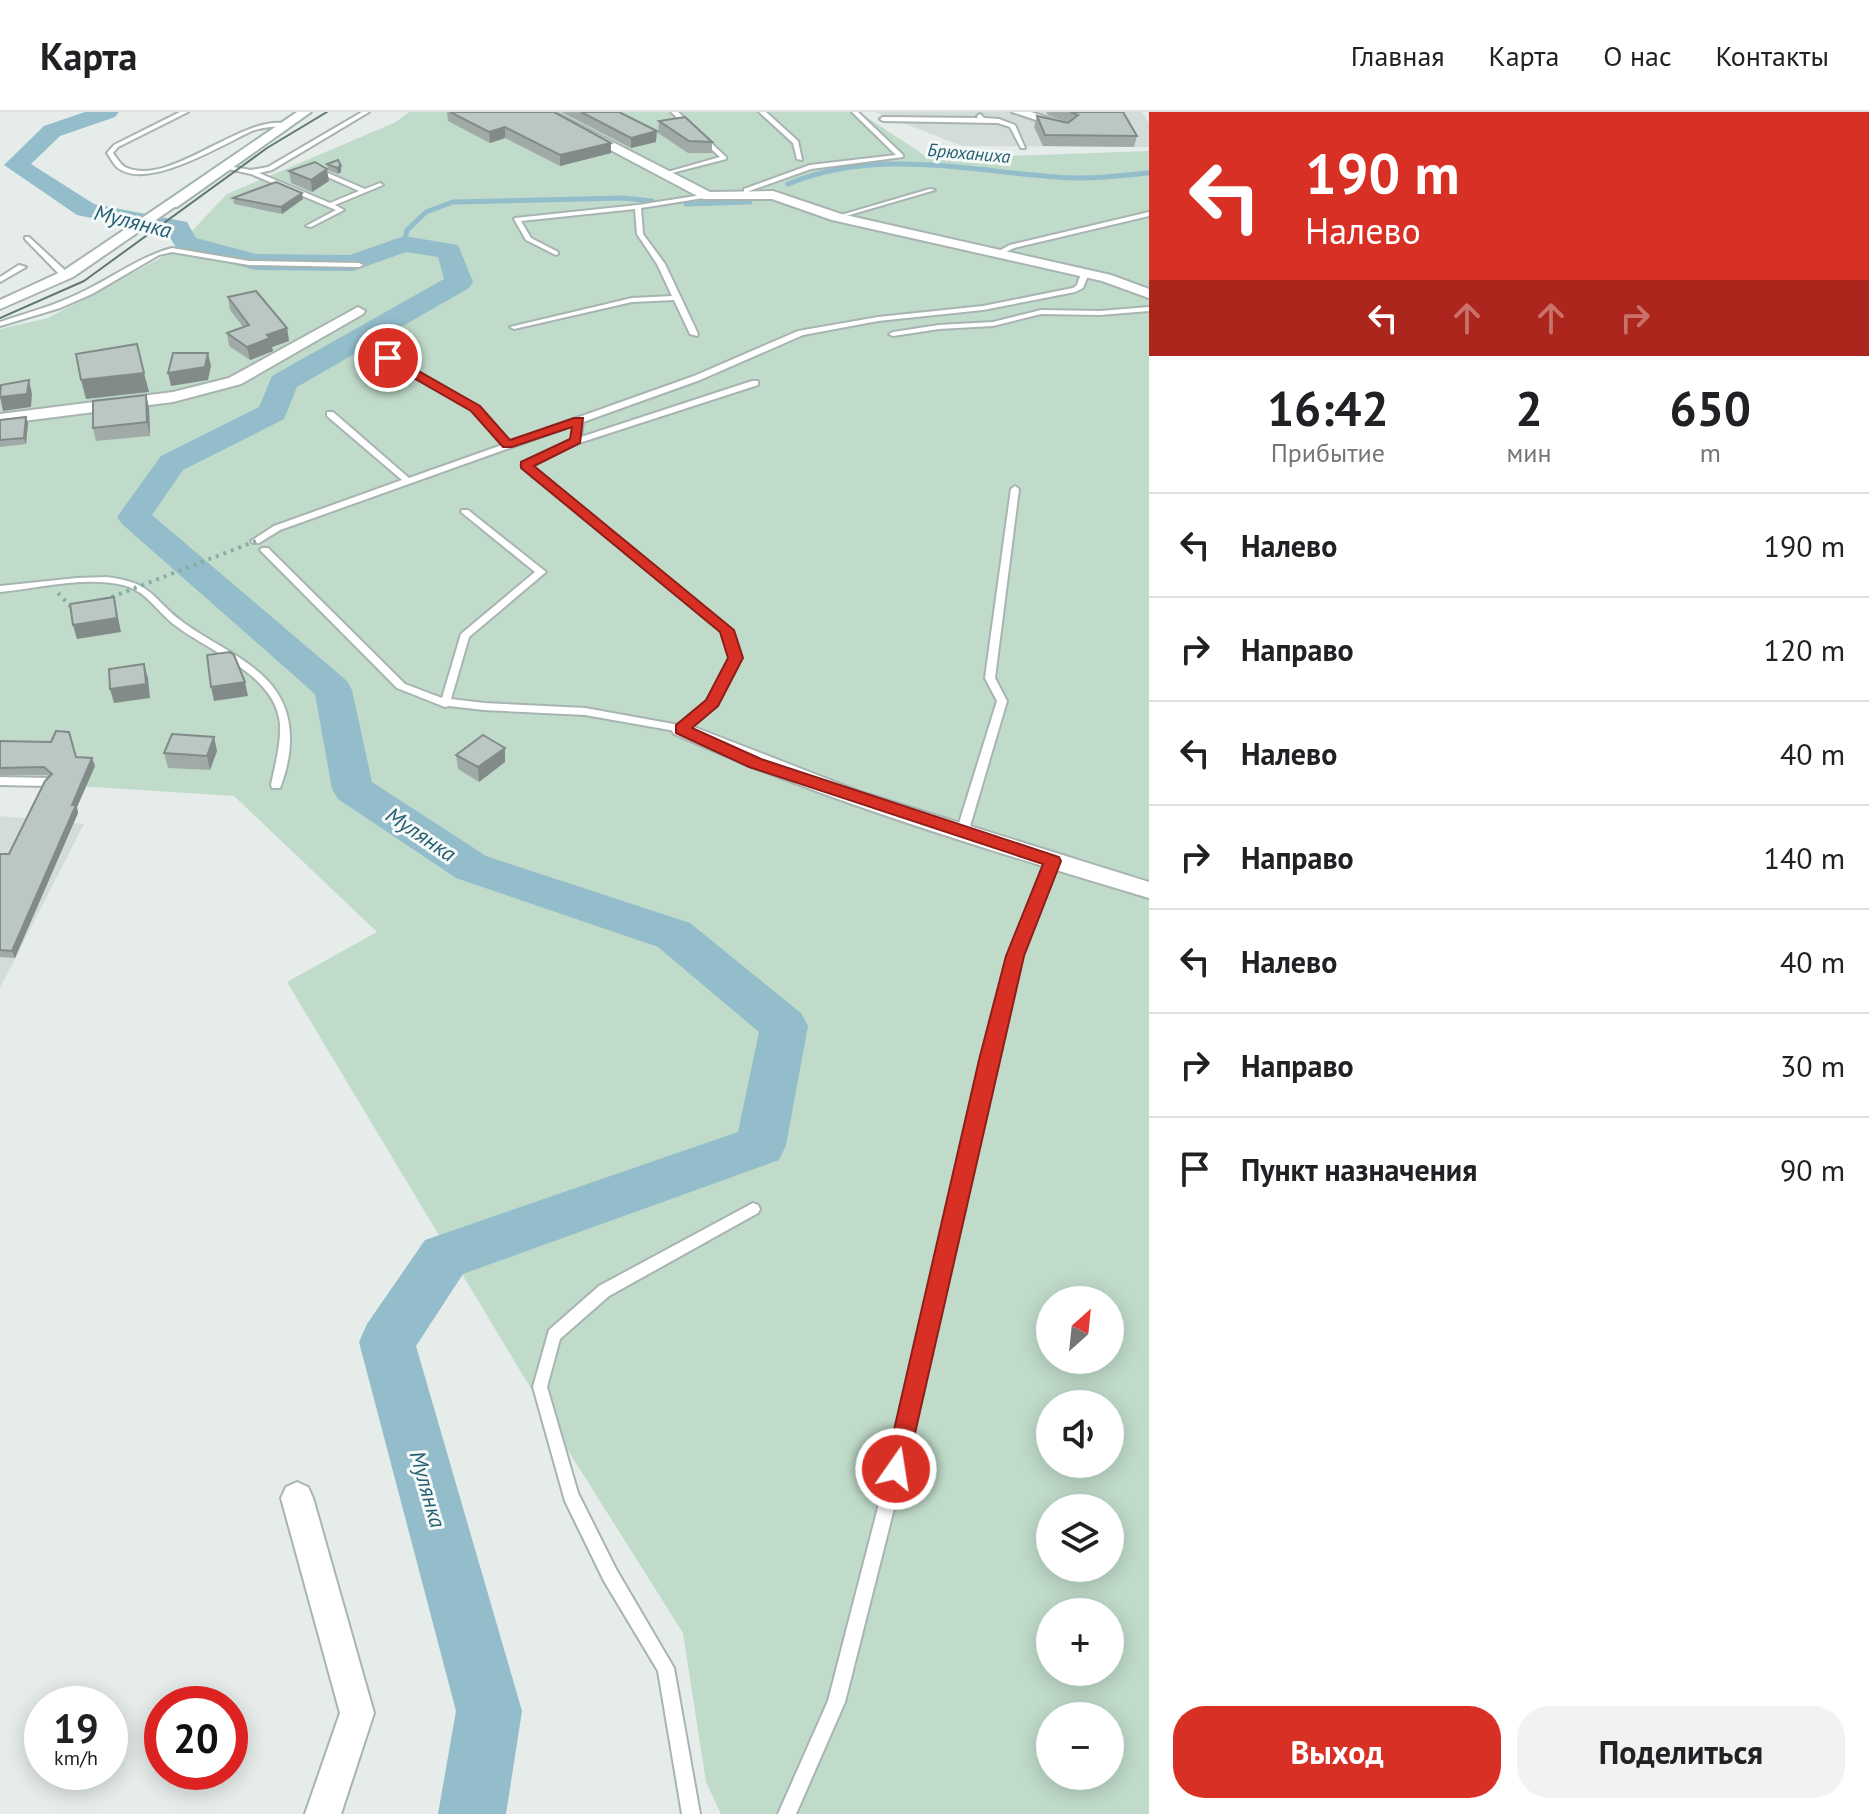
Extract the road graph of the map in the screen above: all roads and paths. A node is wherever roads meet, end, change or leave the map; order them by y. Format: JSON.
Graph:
{"nodes":[{"id":1,"x":185,"y":112,"type":"edge"},
{"id":2,"x":305,"y":112,"type":"edge"},
{"id":3,"x":366,"y":112,"type":"edge"},
{"id":4,"x":545,"y":112,"type":"edge"},
{"id":5,"x":674,"y":112,"type":"edge"},
{"id":6,"x":762,"y":112,"type":"edge"},
{"id":7,"x":855,"y":112,"type":"edge"},
{"id":8,"x":974,"y":112,"type":"edge"},
{"id":9,"x":1018,"y":112,"type":"edge"},
{"id":10,"x":883,"y":119,"type":"dead end"},
{"id":11,"x":982,"y":120,"type":"junction"},
{"id":12,"x":285,"y":124,"type":"junction"},
{"id":13,"x":1067,"y":127,"type":"edge"},
{"id":14,"x":1023,"y":147,"type":"dead end"},
{"id":15,"x":800,"y":159,"type":"dead end"},
{"id":16,"x":222,"y":167,"type":"junction"},
{"id":17,"x":251,"y":172,"type":"junction"},
{"id":18,"x":321,"y":172,"type":"edge"},
{"id":19,"x":666,"y":174,"type":"junction"},
{"id":20,"x":380,"y":185,"type":"dead end"},
{"id":21,"x":932,"y":190,"type":"dead end"},
{"id":22,"x":364,"y":191,"type":"junction"},
{"id":23,"x":746,"y":194,"type":"junction"},
{"id":24,"x":708,"y":196,"type":"junction"},
{"id":25,"x":330,"y":205,"type":"junction"},
{"id":26,"x":638,"y":207,"type":"junction"},
{"id":27,"x":1149,"y":214,"type":"edge"},
{"id":28,"x":837,"y":217,"type":"junction"},
{"id":29,"x":309,"y":226,"type":"dead end"},
{"id":30,"x":27,"y":238,"type":"dead end"},
{"id":31,"x":556,"y":253,"type":"dead end"},
{"id":32,"x":999,"y":253,"type":"junction"},
{"id":33,"x":359,"y":265,"type":"dead end"},
{"id":34,"x":22,"y":267,"type":"dead end"},
{"id":35,"x":1085,"y":273,"type":"junction"},
{"id":36,"x":66,"y":276,"type":"junction"},
{"id":37,"x":0,"y":280,"type":"edge"},
{"id":38,"x":1149,"y":294,"type":"edge"},
{"id":39,"x":678,"y":298,"type":"junction"},
{"id":40,"x":0,"y":305,"type":"edge"},
{"id":41,"x":1149,"y":309,"type":"edge"},
{"id":42,"x":358,"y":311,"type":"dead end"},
{"id":43,"x":0,"y":324,"type":"edge"},
{"id":44,"x":514,"y":327,"type":"dead end"},
{"id":45,"x":694,"y":334,"type":"dead end"},
{"id":46,"x":893,"y":334,"type":"dead end"},
{"id":47,"x":388,"y":358,"type":"dead end"},
{"id":48,"x":755,"y":383,"type":"dead end"},
{"id":49,"x":330,"y":414,"type":"dead end"},
{"id":50,"x":0,"y":419,"type":"edge"},
{"id":51,"x":579,"y":420,"type":"junction"},
{"id":52,"x":576,"y":441,"type":"junction"},
{"id":53,"x":507,"y":445,"type":"junction"},
{"id":54,"x":408,"y":481,"type":"junction"},
{"id":55,"x":1015,"y":489,"type":"dead end"},
{"id":56,"x":465,"y":512,"type":"dead end"},
{"id":57,"x":256,"y":541,"type":"joint"},
{"id":58,"x":265,"y":550,"type":"dead end"},
{"id":59,"x":0,"y":589,"type":"edge"},
{"id":60,"x":58,"y":593,"type":"dead end"},
{"id":61,"x":103,"y":600,"type":"edge"},
{"id":62,"x":76,"y":611,"type":"edge"},
{"id":63,"x":445,"y":704,"type":"junction"},
{"id":64,"x":681,"y":729,"type":"junction"},
{"id":65,"x":0,"y":781,"type":"edge"},
{"id":66,"x":47,"y":782,"type":"edge"},
{"id":67,"x":276,"y":785,"type":"dead end"},
{"id":68,"x":962,"y":833,"type":"junction"},
{"id":69,"x":1053,"y":861,"type":"junction"},
{"id":70,"x":1149,"y":890,"type":"edge"},
{"id":71,"x":753,"y":1209,"type":"dead end"},
{"id":72,"x":297,"y":1498,"type":"dead end"},
{"id":73,"x":323,"y":1814,"type":"edge"},
{"id":74,"x":691,"y":1814,"type":"edge"},
{"id":75,"x":787,"y":1814,"type":"edge"}],
"edges":[{"from":1,"to":12,"type":"lane"},
{"from":2,"to":12,"type":"street"},
{"from":3,"to":17,"type":"lane"},
{"from":4,"to":19,"type":"street"},
{"from":5,"to":19,"type":"lane"},
{"from":6,"to":15,"type":"lane"},
{"from":7,"to":23,"type":"lane"},
{"from":8,"to":11,"type":"lane"},
{"from":9,"to":13,"type":"street"},
{"from":10,"to":11,"type":"lane"},
{"from":11,"to":14,"type":"lane"},
{"from":12,"to":16,"type":"street"},
{"from":16,"to":17,"type":"lane"},
{"from":16,"to":36,"type":"street"},
{"from":17,"to":25,"type":"lane"},
{"from":18,"to":22,"type":"lane"},
{"from":19,"to":24,"type":"street"},
{"from":20,"to":22,"type":"lane"},
{"from":21,"to":28,"type":"lane"},
{"from":22,"to":25,"type":"lane"},
{"from":23,"to":24,"type":"street"},
{"from":23,"to":28,"type":"street"},
{"from":24,"to":26,"type":"lane"},
{"from":25,"to":29,"type":"lane"},
{"from":26,"to":31,"type":"lane"},
{"from":26,"to":39,"type":"lane"},
{"from":27,"to":32,"type":"lane"},
{"from":28,"to":32,"type":"street"},
{"from":30,"to":36,"type":"lane"},
{"from":32,"to":35,"type":"street"},
{"from":33,"to":43,"type":"lane"},
{"from":34,"to":37,"type":"lane"},
{"from":35,"to":38,"type":"street"},
{"from":35,"to":51,"type":"lane"},
{"from":36,"to":40,"type":"street"},
{"from":39,"to":44,"type":"lane"},
{"from":39,"to":45,"type":"lane"},
{"from":41,"to":46,"type":"lane"},
{"from":42,"to":50,"type":"street"},
{"from":47,"to":53,"type":"lane"},
{"from":48,"to":52,"type":"lane"},
{"from":49,"to":54,"type":"lane"},
{"from":51,"to":52,"type":"lane"},
{"from":51,"to":53,"type":"lane"},
{"from":52,"to":64,"type":"lane"},
{"from":53,"to":54,"type":"lane"},
{"from":54,"to":57,"type":"lane"},
{"from":55,"to":68,"type":"lane"},
{"from":56,"to":63,"type":"lane"},
{"from":57,"to":61,"type":"path","bridge":true},
{"from":58,"to":63,"type":"lane"},
{"from":59,"to":67,"type":"lane"},
{"from":60,"to":62,"type":"path","bridge":true},
{"from":63,"to":64,"type":"lane"},
{"from":64,"to":68,"type":"street"},
{"from":65,"to":66,"type":"lane"},
{"from":68,"to":69,"type":"street"},
{"from":69,"to":70,"type":"street"},
{"from":69,"to":75,"type":"lane"},
{"from":71,"to":74,"type":"lane"},
{"from":72,"to":73,"type":"street"}]}
